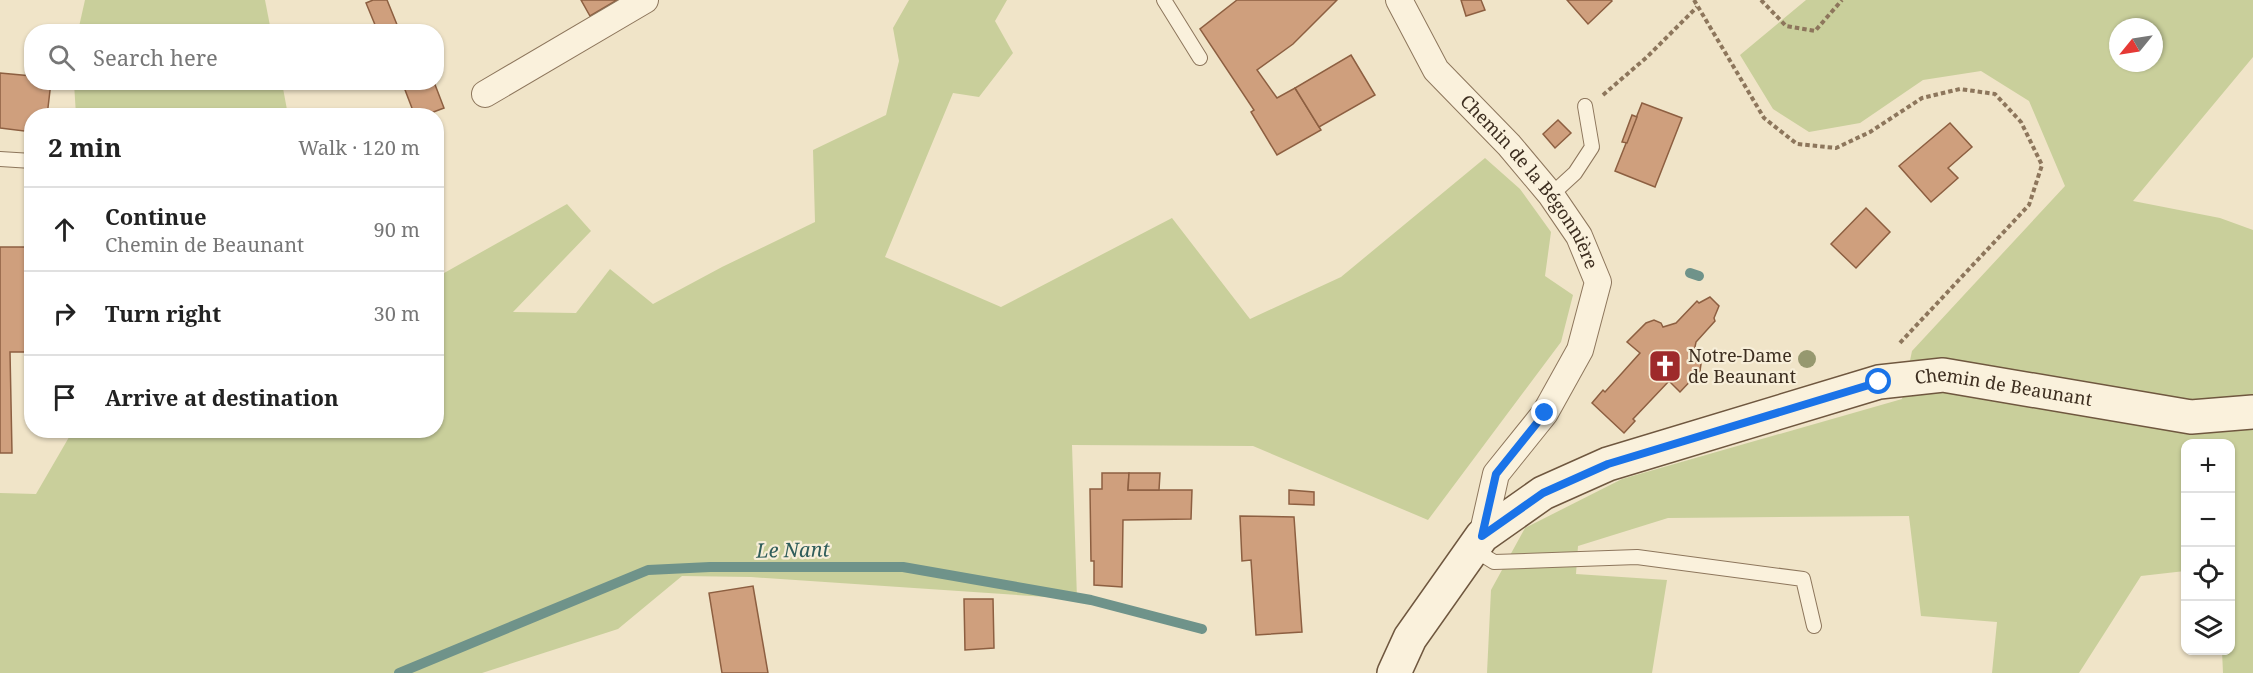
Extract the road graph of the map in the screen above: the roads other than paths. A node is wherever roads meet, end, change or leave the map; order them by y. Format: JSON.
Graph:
{"nodes":[{"id":1,"x":645,"y":0,"type":"edge"},
{"id":2,"x":1164,"y":0,"type":"edge"},
{"id":3,"x":1399,"y":0,"type":"edge"},
{"id":4,"x":1200,"y":58,"type":"dead end"},
{"id":5,"x":485,"y":94,"type":"dead end"},
{"id":6,"x":1585,"y":106,"type":"road end"},
{"id":7,"x":0,"y":159,"type":"edge"},
{"id":8,"x":24,"y":160,"type":"edge"},
{"id":9,"x":1551,"y":195,"type":"junction"},
{"id":10,"x":2253,"y":412,"type":"edge"},
{"id":11,"x":1477,"y":543,"type":"junction"},
{"id":12,"x":1814,"y":626,"type":"dead end"},
{"id":13,"x":1394,"y":673,"type":"edge"}],
"edges":[{"from":1,"to":5,"type":"street"},
{"from":2,"to":4,"type":"lane"},
{"from":3,"to":9,"type":"street","name":"Chemin de la Bégonnière"},
{"from":6,"to":9,"type":"lane"},
{"from":7,"to":8,"type":"lane"},
{"from":9,"to":11,"type":"street","name":"Chemin de la Bégonnière"},
{"from":10,"to":11,"type":"street","name":"Chemin de Beaunant"},
{"from":11,"to":12,"type":"lane"},
{"from":11,"to":13,"type":"street","name":"Chemin de Beaunant"}]}
